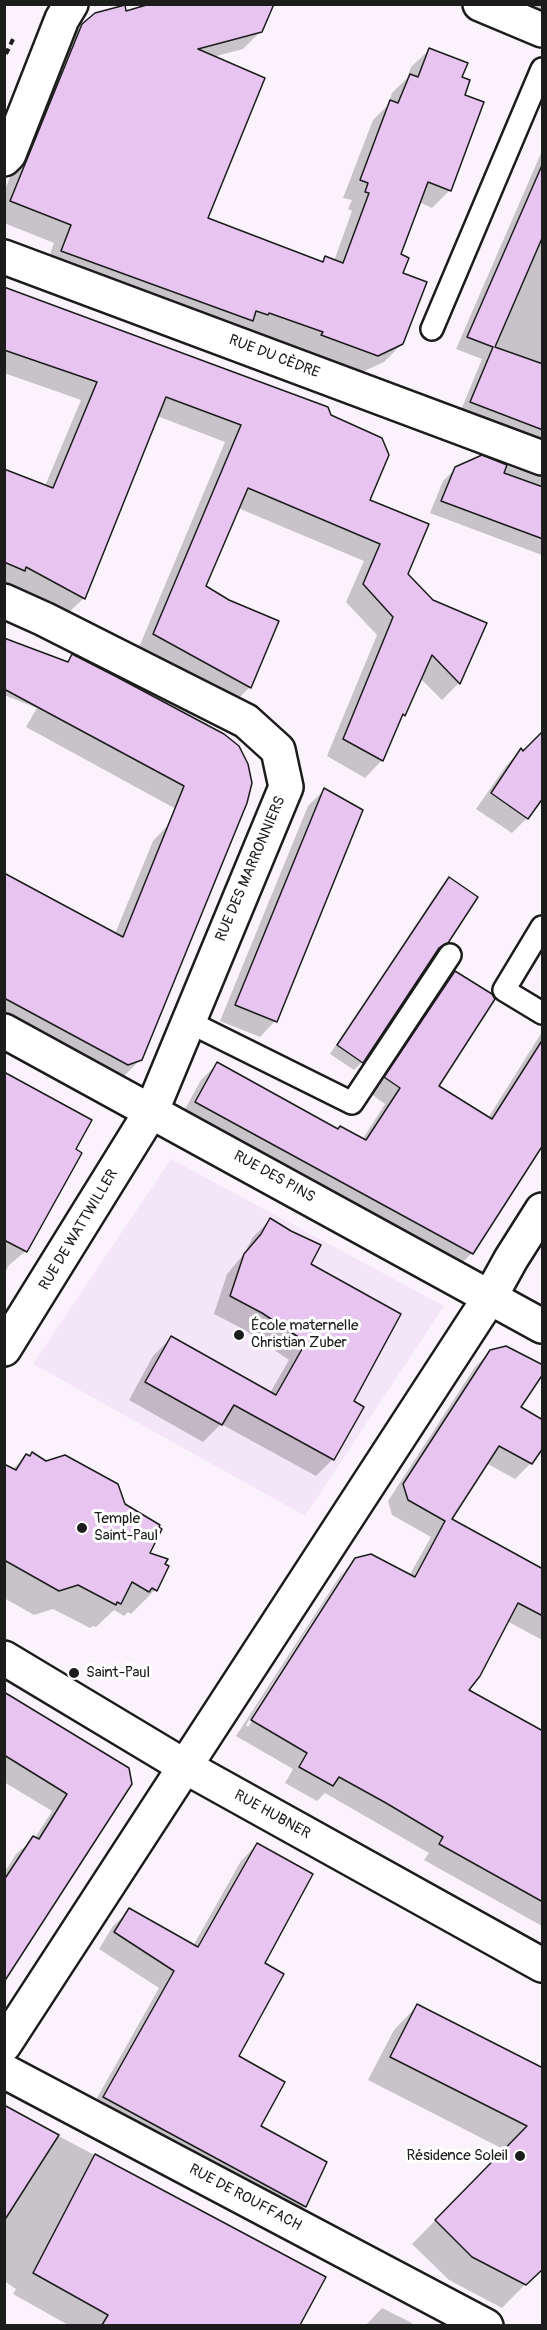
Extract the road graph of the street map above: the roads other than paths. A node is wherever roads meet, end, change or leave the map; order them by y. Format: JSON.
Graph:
{"nodes":[{"id":1,"x":72,"y":4,"type":"edge"},
{"id":2,"x":480,"y":4,"type":"edge"},
{"id":3,"x":543,"y":30,"type":"edge"},
{"id":4,"x":543,"y":69,"type":"edge"},
{"id":5,"x":4,"y":159,"type":"edge"},
{"id":6,"x":4,"y":256,"type":"edge"},
{"id":7,"x":432,"y":329,"type":"dead end"},
{"id":8,"x":543,"y":458,"type":"edge"},
{"id":9,"x":4,"y":602,"type":"edge"},
{"id":10,"x":543,"y":927,"type":"edge"},
{"id":11,"x":450,"y":955,"type":"dead end"},
{"id":12,"x":543,"y":1012,"type":"edge"},
{"id":13,"x":187,"y":1021,"type":"junction"},
{"id":14,"x":4,"y":1031,"type":"edge"},
{"id":15,"x":152,"y":1110,"type":"junction"},
{"id":16,"x":543,"y":1210,"type":"edge"},
{"id":17,"x":490,"y":1297,"type":"junction"},
{"id":18,"x":14,"y":1315,"type":"edge"},
{"id":19,"x":543,"y":1326,"type":"edge"},
{"id":20,"x":4,"y":1349,"type":"edge"},
{"id":21,"x":4,"y":1658,"type":"edge"},
{"id":22,"x":184,"y":1766,"type":"junction"},
{"id":23,"x":543,"y":1965,"type":"edge"},
{"id":24,"x":4,"y":2046,"type":"edge"},
{"id":25,"x":4,"y":2071,"type":"edge"},
{"id":26,"x":486,"y":2325,"type":"edge"}],
"edges":[{"from":1,"to":5,"type":"street"},
{"from":2,"to":3,"type":"street"},
{"from":4,"to":7,"type":"lane"},
{"from":6,"to":8,"type":"street","name":"RUE DU CÈDRE"},
{"from":9,"to":13,"type":"street","name":"RUE DES MARRONNIERS"},
{"from":10,"to":12,"type":"lane"},
{"from":11,"to":13,"type":"lane"},
{"from":13,"to":15,"type":"street","name":"RUE DES MARRONNIERS"},
{"from":14,"to":15,"type":"street","name":"RUE DES PINS"},
{"from":15,"to":17,"type":"street","name":"RUE DES PINS"},
{"from":15,"to":18,"type":"street","name":"RUE DE WATTWILLER"},
{"from":16,"to":17,"type":"street"},
{"from":17,"to":19,"type":"street","name":"RUE DES PINS"},
{"from":17,"to":22,"type":"street"},
{"from":18,"to":20,"type":"street","name":"RUE DE WATTWILLER"},
{"from":21,"to":22,"type":"street","name":"RUE HUBNER"},
{"from":22,"to":23,"type":"street","name":"RUE HUBNER"},
{"from":22,"to":24,"type":"street"},
{"from":25,"to":26,"type":"street","name":"RUE DE ROUFFACH"}]}
